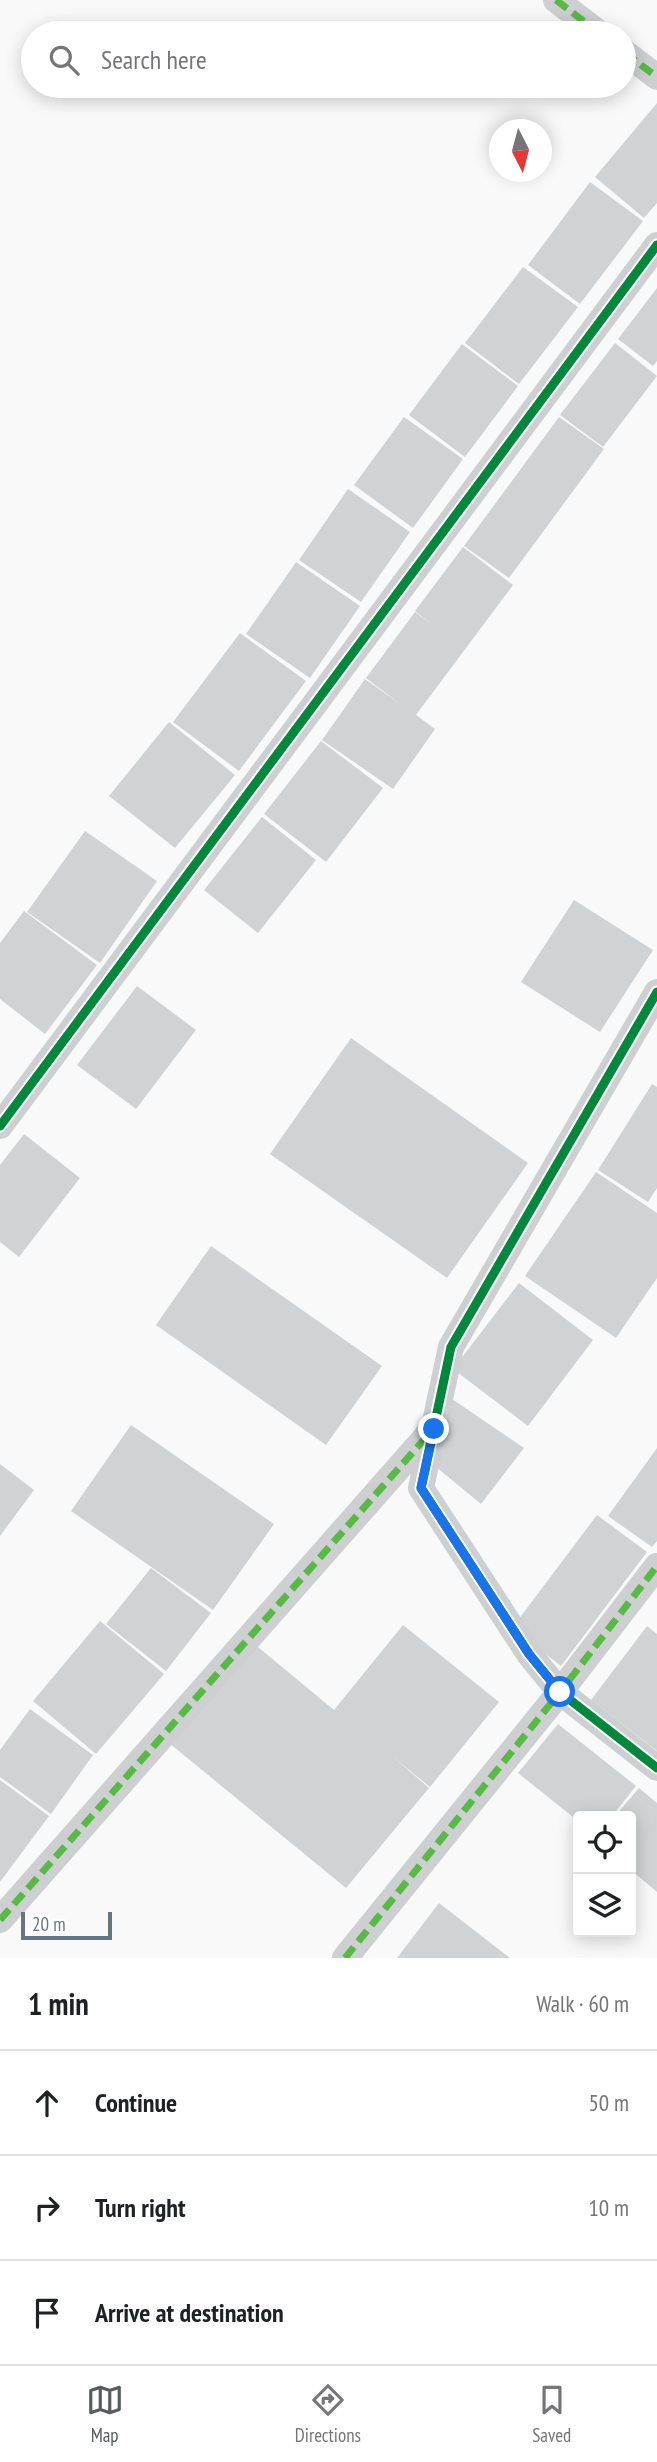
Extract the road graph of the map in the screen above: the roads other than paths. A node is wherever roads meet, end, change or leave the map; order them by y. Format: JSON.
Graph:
{"nodes":[{"id":1,"x":556,"y":0,"type":"edge"},
{"id":2,"x":583,"y":21,"type":"edge"},
{"id":3,"x":636,"y":61,"type":"edge"},
{"id":4,"x":657,"y":78,"type":"edge"},
{"id":5,"x":657,"y":245,"type":"edge"},
{"id":6,"x":657,"y":992,"type":"edge"},
{"id":7,"x":0,"y":1126,"type":"edge"},
{"id":8,"x":434,"y":1429,"type":"junction"},
{"id":9,"x":657,"y":1566,"type":"edge"},
{"id":10,"x":560,"y":1692,"type":"junction"},
{"id":11,"x":657,"y":1768,"type":"edge"},
{"id":12,"x":0,"y":1920,"type":"edge"},
{"id":13,"x":345,"y":1958,"type":"edge"}],
"edges":[{"from":1,"to":2,"type":"street"},
{"from":3,"to":4,"type":"street"},
{"from":5,"to":7,"type":"street"},
{"from":6,"to":8,"type":"street"},
{"from":8,"to":10,"type":"street"},
{"from":8,"to":12,"type":"street"},
{"from":9,"to":10,"type":"street"},
{"from":10,"to":11,"type":"street"},
{"from":10,"to":13,"type":"street"}]}
